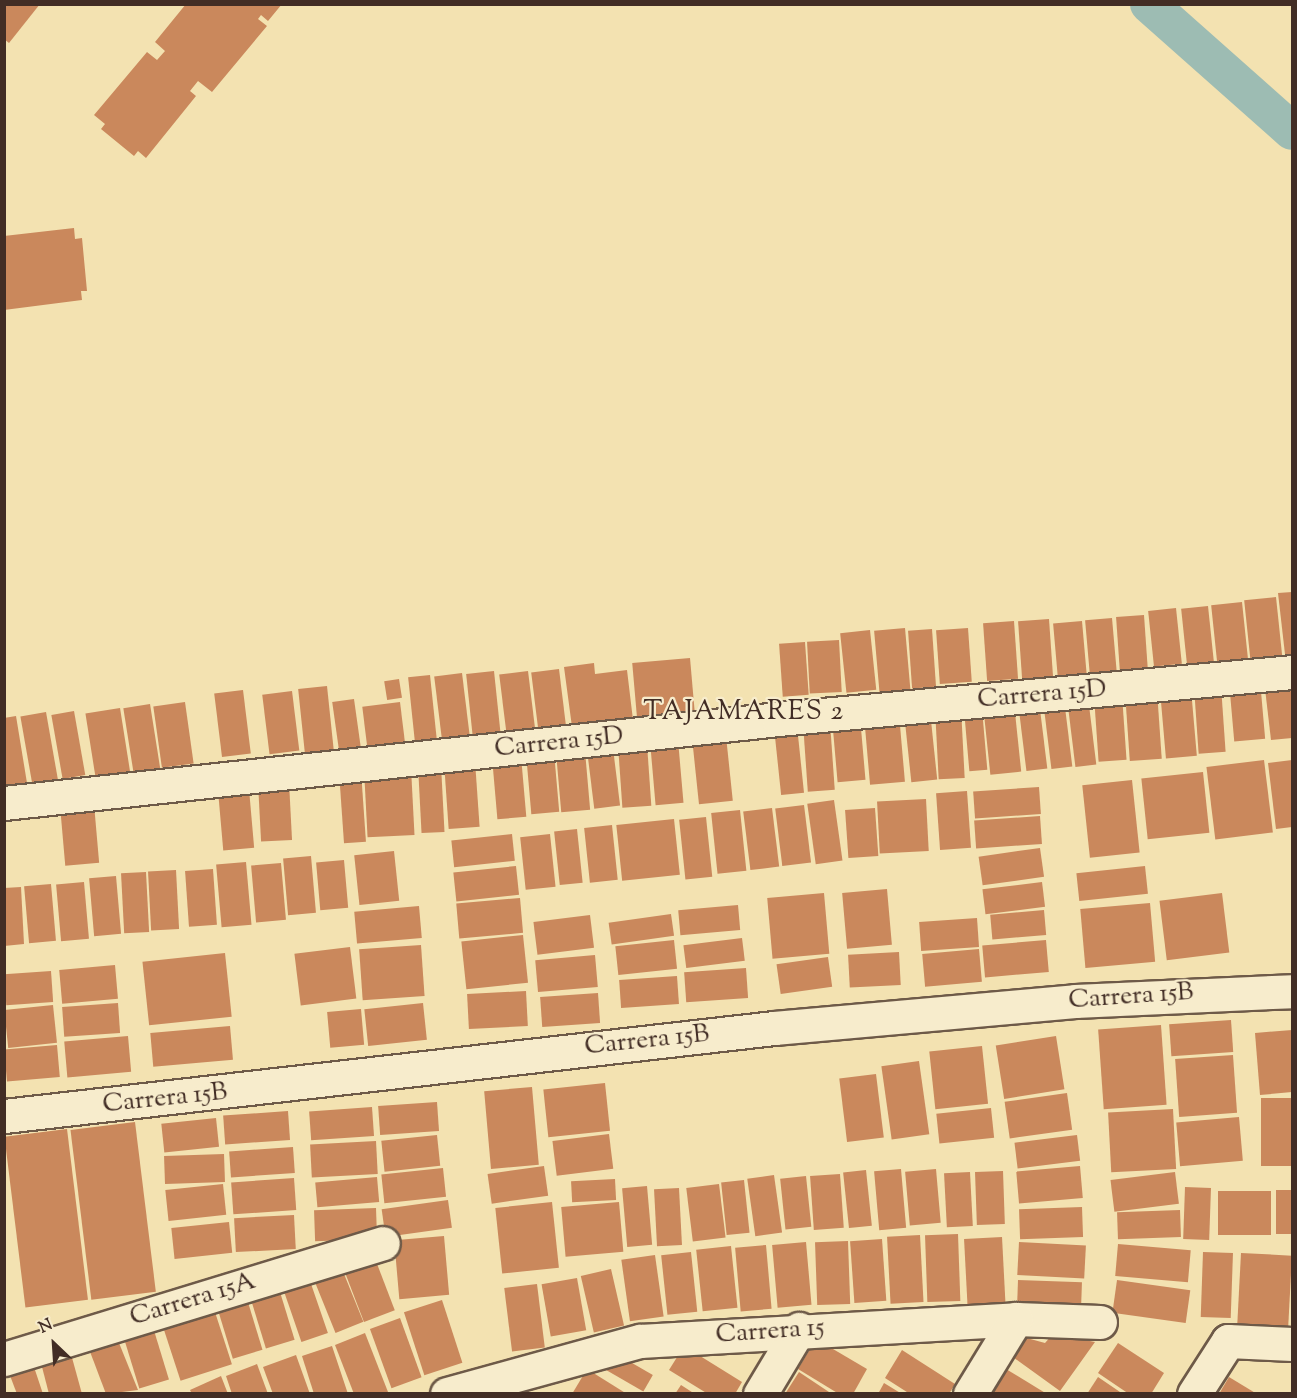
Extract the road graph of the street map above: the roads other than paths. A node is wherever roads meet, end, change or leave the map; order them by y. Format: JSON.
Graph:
{"nodes":[{"id":1,"x":1293,"y":672,"type":"edge"},
{"id":2,"x":4,"y":803,"type":"edge"},
{"id":3,"x":1293,"y":991,"type":"edge"},
{"id":4,"x":4,"y":1116,"type":"edge"},
{"id":5,"x":383,"y":1243,"type":"dead end"},
{"id":6,"x":1016,"y":1319,"type":"junction"},
{"id":7,"x":1100,"y":1322,"type":"dead end"},
{"id":8,"x":799,"y":1329,"type":"junction"},
{"id":9,"x":1293,"y":1344,"type":"edge"},
{"id":10,"x":4,"y":1359,"type":"edge"},
{"id":11,"x":489,"y":1386,"type":"edge"},
{"id":12,"x":447,"y":1394,"type":"edge"},
{"id":13,"x":760,"y":1394,"type":"edge"},
{"id":14,"x":970,"y":1394,"type":"edge"},
{"id":15,"x":1194,"y":1394,"type":"edge"}],
"edges":[{"from":1,"to":2,"type":"street","name":"Carrera 15D"},
{"from":3,"to":4,"type":"street","name":"Carrera 15B"},
{"from":5,"to":10,"type":"street","name":"Carrera 15A"},
{"from":6,"to":7,"type":"street","name":"Carrera 15"},
{"from":6,"to":8,"type":"street","name":"Carrera 15"},
{"from":6,"to":14,"type":"street"},
{"from":8,"to":11,"type":"street","name":"Carrera 15"},
{"from":8,"to":13,"type":"street"},
{"from":9,"to":15,"type":"street"},
{"from":11,"to":12,"type":"street","name":"Carrera 15"}]}
